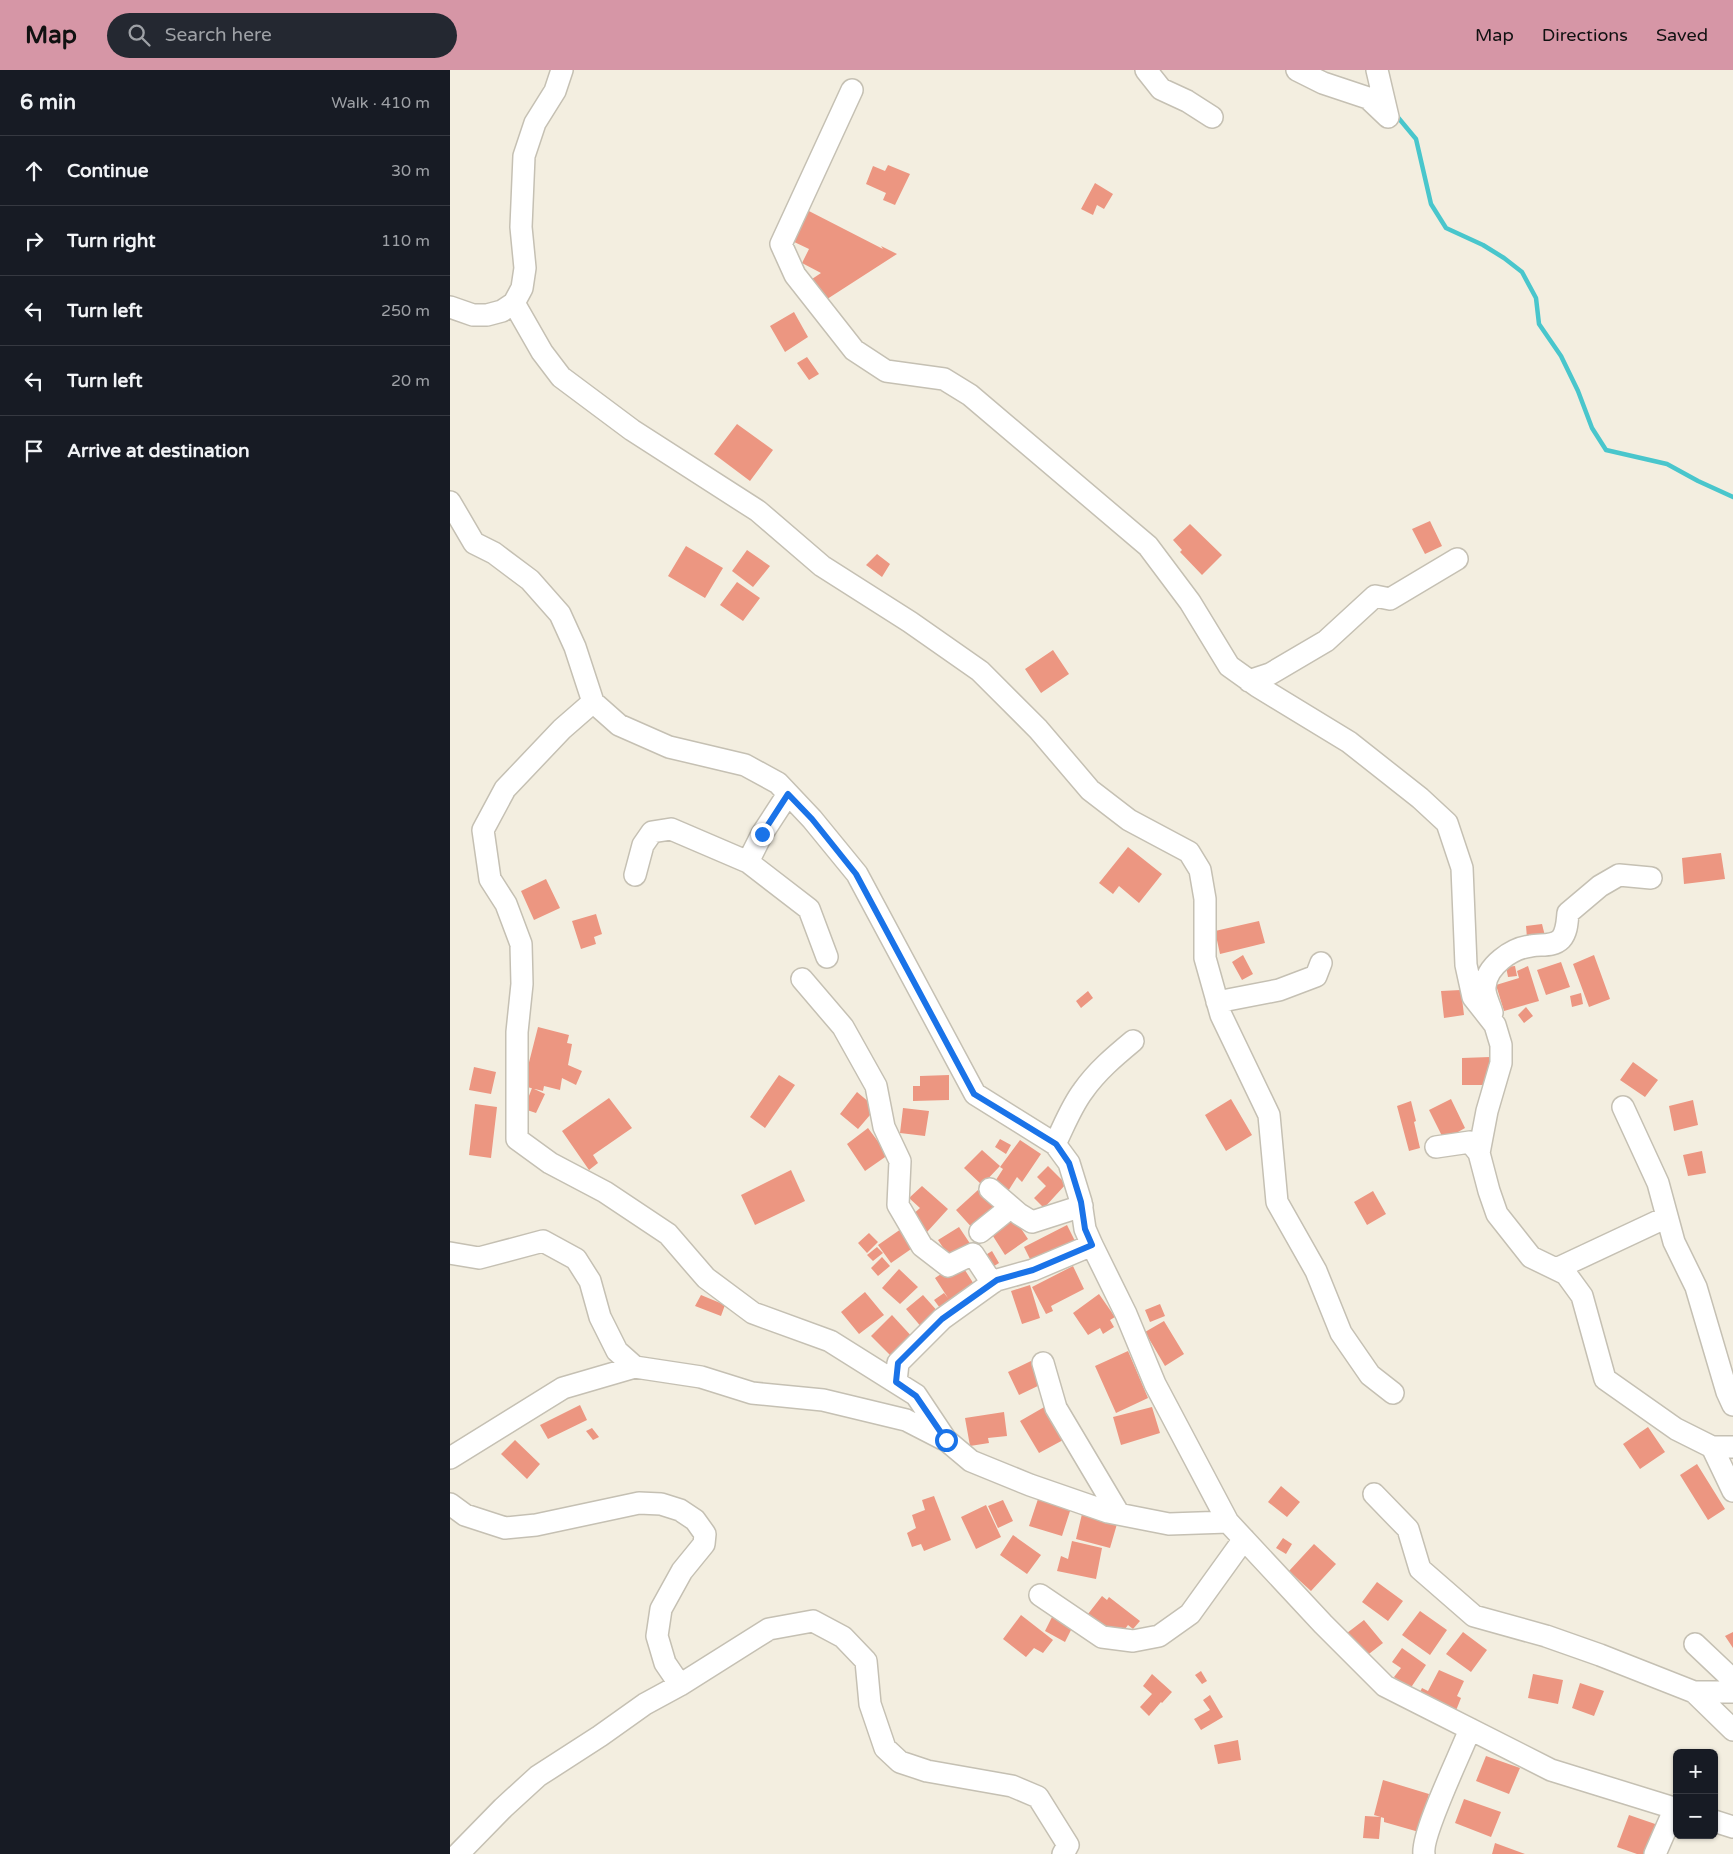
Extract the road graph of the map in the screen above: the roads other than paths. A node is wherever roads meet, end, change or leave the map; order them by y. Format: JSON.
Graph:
{"nodes":[{"id":1,"x":562,"y":70,"type":"edge"},
{"id":2,"x":1146,"y":70,"type":"edge"},
{"id":3,"x":1297,"y":70,"type":"edge"},
{"id":4,"x":1377,"y":70,"type":"edge"},
{"id":5,"x":852,"y":90,"type":"dead end"},
{"id":6,"x":1212,"y":117,"type":"dead end"},
{"id":7,"x":514,"y":302,"type":"junction"},
{"id":8,"x":450,"y":307,"type":"edge"},
{"id":9,"x":450,"y":502,"type":"edge"},
{"id":10,"x":1457,"y":559,"type":"dead end"},
{"id":11,"x":1249,"y":680,"type":"junction"},
{"id":12,"x":593,"y":702,"type":"junction"},
{"id":13,"x":788,"y":794,"type":"junction"},
{"id":14,"x":748,"y":862,"type":"junction"},
{"id":15,"x":635,"y":875,"type":"dead end"},
{"id":16,"x":1651,"y":878,"type":"dead end"},
{"id":17,"x":827,"y":957,"type":"dead end"},
{"id":18,"x":1321,"y":963,"type":"dead end"},
{"id":19,"x":802,"y":979,"type":"dead end"},
{"id":20,"x":1217,"y":1002,"type":"junction"},
{"id":21,"x":1495,"y":1025,"type":"junction"},
{"id":22,"x":1133,"y":1041,"type":"dead end"},
{"id":23,"x":1623,"y":1107,"type":"dead end"},
{"id":24,"x":1056,"y":1144,"type":"junction"},
{"id":25,"x":1436,"y":1147,"type":"dead end"},
{"id":26,"x":1479,"y":1153,"type":"junction"},
{"id":27,"x":990,"y":1190,"type":"dead end"},
{"id":28,"x":1082,"y":1206,"type":"junction"},
{"id":29,"x":1011,"y":1207,"type":"junction"},
{"id":30,"x":1667,"y":1217,"type":"junction"},
{"id":31,"x":980,"y":1232,"type":"dead end"},
{"id":32,"x":1092,"y":1245,"type":"junction"},
{"id":33,"x":450,"y":1254,"type":"edge"},
{"id":34,"x":1556,"y":1269,"type":"junction"},
{"id":35,"x":992,"y":1283,"type":"junction"},
{"id":36,"x":1043,"y":1363,"type":"dead end"},
{"id":37,"x":635,"y":1367,"type":"junction"},
{"id":38,"x":896,"y":1382,"type":"junction"},
{"id":39,"x":1393,"y":1393,"type":"dead end"},
{"id":40,"x":1733,"y":1405,"type":"edge"},
{"id":41,"x":946,"y":1440,"type":"junction"},
{"id":42,"x":1712,"y":1447,"type":"junction"},
{"id":43,"x":1733,"y":1447,"type":"edge"},
{"id":44,"x":450,"y":1458,"type":"edge"},
{"id":45,"x":1733,"y":1491,"type":"edge"},
{"id":46,"x":1374,"y":1494,"type":"dead end"},
{"id":47,"x":450,"y":1504,"type":"edge"},
{"id":48,"x":1119,"y":1514,"type":"junction"},
{"id":49,"x":1228,"y":1522,"type":"junction"},
{"id":50,"x":1244,"y":1539,"type":"junction"},
{"id":51,"x":1040,"y":1596,"type":"dead end"},
{"id":52,"x":1694,"y":1644,"type":"dead end"},
{"id":53,"x":1733,"y":1680,"type":"edge"},
{"id":54,"x":680,"y":1685,"type":"junction"},
{"id":55,"x":1694,"y":1692,"type":"junction"},
{"id":56,"x":1733,"y":1692,"type":"edge"},
{"id":57,"x":1470,"y":1729,"type":"junction"},
{"id":58,"x":1733,"y":1730,"type":"edge"},
{"id":59,"x":1673,"y":1808,"type":"edge"},
{"id":60,"x":1673,"y":1815,"type":"edge"},
{"id":61,"x":1718,"y":1822,"type":"edge"},
{"id":62,"x":1733,"y":1827,"type":"edge"},
{"id":63,"x":458,"y":1854,"type":"edge"},
{"id":64,"x":1063,"y":1854,"type":"edge"},
{"id":65,"x":1424,"y":1854,"type":"edge"},
{"id":66,"x":1655,"y":1854,"type":"edge"}],
"edges":[{"from":1,"to":7,"type":"street"},
{"from":2,"to":6,"type":"street"},
{"from":3,"to":4,"type":"street"},
{"from":5,"to":11,"type":"street"},
{"from":7,"to":8,"type":"street"},
{"from":7,"to":20,"type":"street"},
{"from":9,"to":12,"type":"street"},
{"from":10,"to":11,"type":"street"},
{"from":11,"to":21,"type":"street"},
{"from":12,"to":13,"type":"street"},
{"from":12,"to":38,"type":"street"},
{"from":13,"to":14,"type":"street"},
{"from":13,"to":24,"type":"street"},
{"from":14,"to":15,"type":"street"},
{"from":14,"to":17,"type":"street"},
{"from":16,"to":21,"type":"street"},
{"from":18,"to":20,"type":"street"},
{"from":19,"to":35,"type":"street"},
{"from":20,"to":39,"type":"street"},
{"from":21,"to":26,"type":"street"},
{"from":22,"to":24,"type":"street"},
{"from":23,"to":30,"type":"street"},
{"from":24,"to":28,"type":"street"},
{"from":25,"to":26,"type":"street"},
{"from":26,"to":34,"type":"street"},
{"from":27,"to":29,"type":"street"},
{"from":28,"to":29,"type":"street"},
{"from":28,"to":32,"type":"street"},
{"from":29,"to":31,"type":"street"},
{"from":30,"to":34,"type":"street"},
{"from":30,"to":40,"type":"street"},
{"from":32,"to":35,"type":"street"},
{"from":32,"to":49,"type":"street"},
{"from":33,"to":37,"type":"street"},
{"from":34,"to":42,"type":"street"},
{"from":35,"to":38,"type":"street"},
{"from":36,"to":48,"type":"street"},
{"from":37,"to":41,"type":"street"},
{"from":37,"to":44,"type":"street"},
{"from":38,"to":41,"type":"street"},
{"from":41,"to":48,"type":"street"},
{"from":42,"to":43,"type":"street"},
{"from":42,"to":45,"type":"street"},
{"from":46,"to":55,"type":"street"},
{"from":47,"to":54,"type":"street"},
{"from":48,"to":49,"type":"street"},
{"from":49,"to":50,"type":"street"},
{"from":50,"to":51,"type":"street"},
{"from":50,"to":57,"type":"street"},
{"from":52,"to":53,"type":"street"},
{"from":54,"to":63,"type":"street"},
{"from":54,"to":64,"type":"street"},
{"from":55,"to":56,"type":"street"},
{"from":55,"to":58,"type":"street"},
{"from":57,"to":59,"type":"street"},
{"from":57,"to":65,"type":"street"},
{"from":60,"to":66,"type":"street"},
{"from":61,"to":62,"type":"street"}]}
